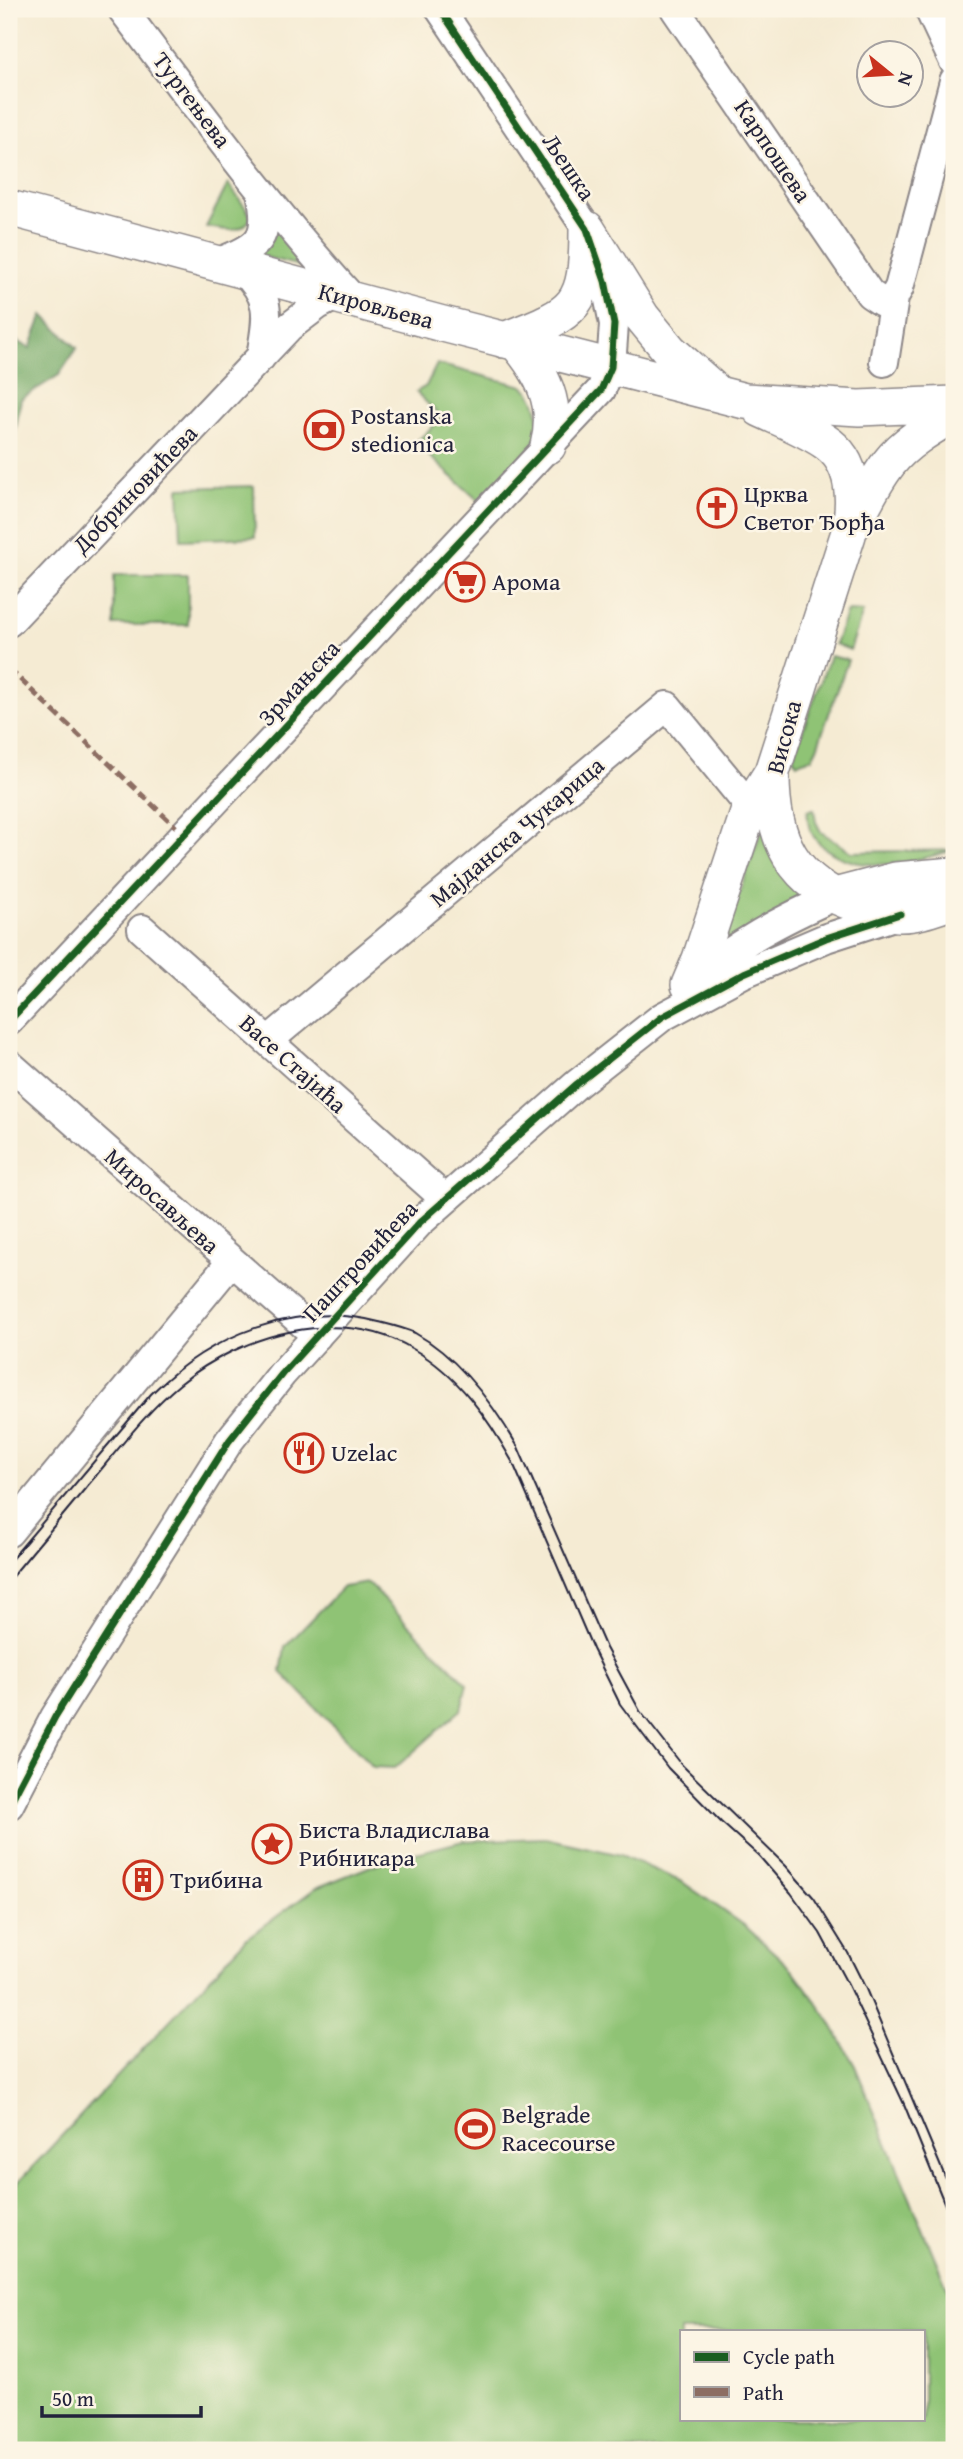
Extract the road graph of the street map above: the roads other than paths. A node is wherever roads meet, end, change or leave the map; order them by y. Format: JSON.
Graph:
{"nodes":[{"id":1,"x":122,"y":9,"type":"edge"},
{"id":2,"x":440,"y":9,"type":"edge"},
{"id":3,"x":675,"y":9,"type":"edge"},
{"id":4,"x":929,"y":9,"type":"edge"},
{"id":5,"x":954,"y":62,"type":"edge"},
{"id":6,"x":954,"y":81,"type":"edge"},
{"id":7,"x":261,"y":192,"type":"junction"},
{"id":8,"x":9,"y":208,"type":"edge"},
{"id":9,"x":587,"y":229,"type":"junction"},
{"id":10,"x":230,"y":266,"type":"junction"},
{"id":11,"x":882,"y":296,"type":"junction"},
{"id":12,"x":346,"y":298,"type":"junction"},
{"id":13,"x":510,"y":341,"type":"junction"},
{"id":14,"x":261,"y":357,"type":"junction"},
{"id":15,"x":884,"y":362,"type":"dead end"},
{"id":16,"x":611,"y":367,"type":"junction"},
{"id":17,"x":732,"y":398,"type":"junction"},
{"id":18,"x":954,"y":404,"type":"edge"},
{"id":19,"x":954,"y":414,"type":"edge"},
{"id":20,"x":548,"y":446,"type":"junction"},
{"id":21,"x":848,"y":535,"type":"junction"},
{"id":22,"x":9,"y":622,"type":"edge"},
{"id":23,"x":772,"y":772,"type":"junction"},
{"id":24,"x":750,"y":807,"type":"junction"},
{"id":25,"x":954,"y":875,"type":"edge"},
{"id":26,"x":835,"y":896,"type":"junction"},
{"id":27,"x":954,"y":901,"type":"edge"},
{"id":28,"x":900,"y":914,"type":"junction"},
{"id":29,"x":142,"y":929,"type":"dead end"},
{"id":30,"x":689,"y":985,"type":"junction"},
{"id":31,"x":662,"y":1017,"type":"junction"},
{"id":32,"x":9,"y":1021,"type":"edge"},
{"id":33,"x":268,"y":1041,"type":"junction"},
{"id":34,"x":9,"y":1064,"type":"edge"},
{"id":35,"x":444,"y":1198,"type":"junction"},
{"id":36,"x":231,"y":1262,"type":"junction"},
{"id":37,"x":317,"y":1336,"type":"junction"},
{"id":38,"x":9,"y":1532,"type":"edge"},
{"id":39,"x":9,"y":1805,"type":"edge"}],
"edges":[{"from":1,"to":7,"type":"street","name":"Тургењева"},
{"from":2,"to":9,"type":"street","name":"Љешка"},
{"from":3,"to":11,"type":"street","name":"Карпошева"},
{"from":4,"to":5,"type":"street"},
{"from":6,"to":11,"type":"street"},
{"from":7,"to":10,"type":"street"},
{"from":7,"to":12,"type":"street","name":"Тургењева"},
{"from":8,"to":10,"type":"main road","name":"Кировљева"},
{"from":9,"to":13,"type":"main road"},
{"from":9,"to":16,"type":"street","name":"Љешка"},
{"from":9,"to":17,"type":"main road"},
{"from":10,"to":12,"type":"main road","name":"Кировљева"},
{"from":10,"to":14,"type":"street"},
{"from":11,"to":15,"type":"street"},
{"from":12,"to":13,"type":"main road","name":"Кировљева"},
{"from":12,"to":14,"type":"street","name":"Добриновићева"},
{"from":13,"to":16,"type":"main road","name":"Кировљева"},
{"from":13,"to":20,"type":"main road"},
{"from":14,"to":22,"type":"street","name":"Добриновићева"},
{"from":16,"to":17,"type":"main road","name":"Кировљева"},
{"from":16,"to":20,"type":"street","name":"Зрмањска"},
{"from":17,"to":18,"type":"main road","name":"Кировљева"},
{"from":17,"to":21,"type":"main road","name":"Кировљева"},
{"from":19,"to":21,"type":"main road"},
{"from":20,"to":32,"type":"street","name":"Зрмањска"},
{"from":21,"to":23,"type":"main road","name":"Висока"},
{"from":23,"to":24,"type":"main road"},
{"from":23,"to":26,"type":"main road","name":"Висока"},
{"from":24,"to":30,"type":"main road"},
{"from":24,"to":33,"type":"street","name":"Мајданска Чукарица"},
{"from":25,"to":26,"type":"main road"},
{"from":26,"to":28,"type":"main road","name":"Висока"},
{"from":26,"to":30,"type":"street"},
{"from":27,"to":28,"type":"main road","name":"Паштровићева"},
{"from":28,"to":31,"type":"street","name":"Паштровићева"},
{"from":29,"to":33,"type":"street","name":"Васе Стајића"},
{"from":30,"to":31,"type":"street"},
{"from":31,"to":35,"type":"street","name":"Паштровићева"},
{"from":33,"to":35,"type":"street","name":"Васе Стајића"},
{"from":34,"to":36,"type":"street","name":"Миросављева"},
{"from":35,"to":37,"type":"street","name":"Паштровићева"},
{"from":36,"to":37,"type":"street","name":"Миросављева"},
{"from":36,"to":38,"type":"street"},
{"from":37,"to":39,"type":"street","name":"Паштровићева"}]}
